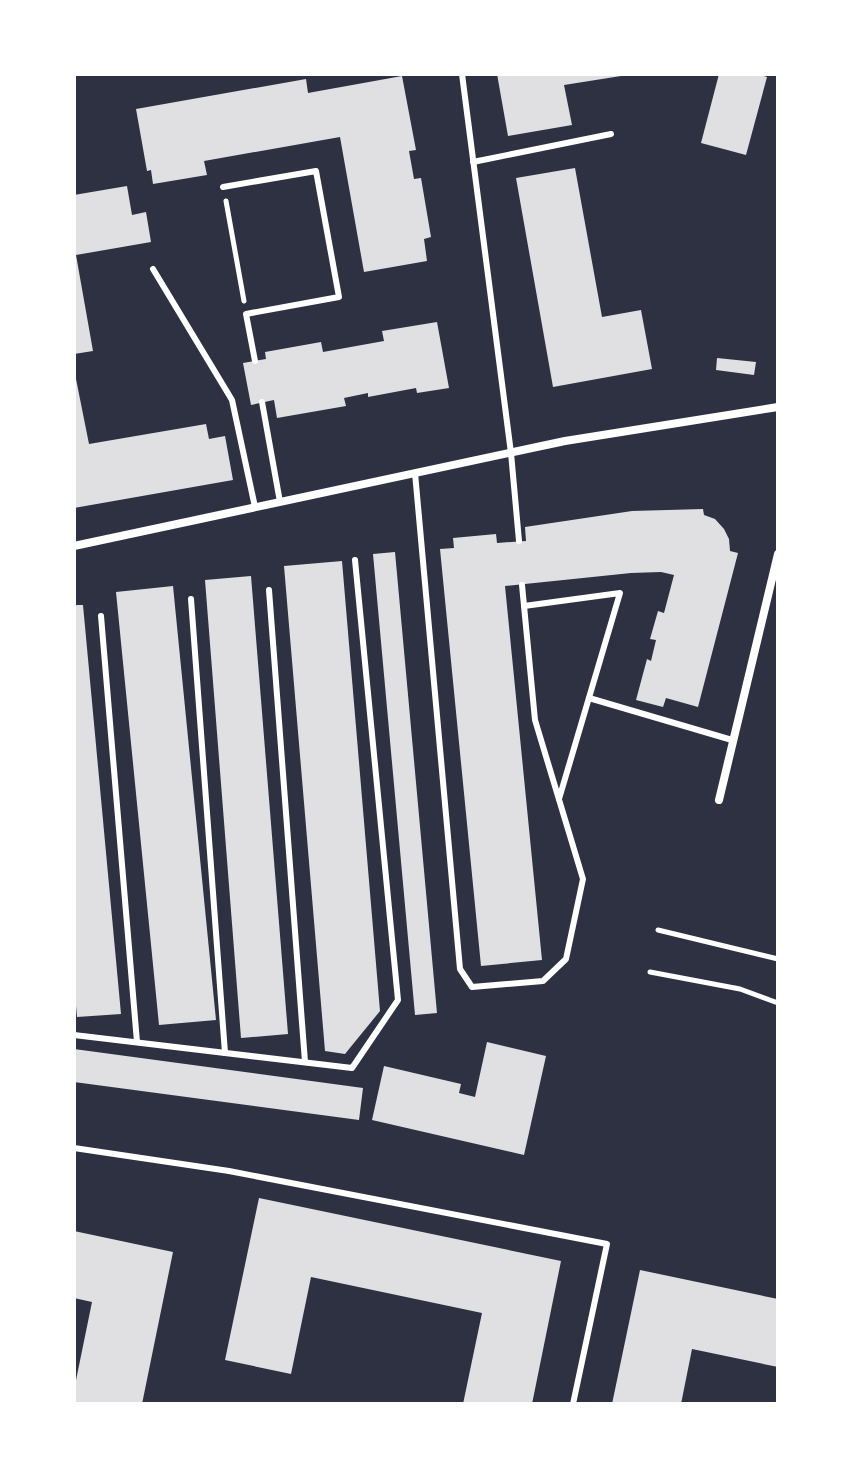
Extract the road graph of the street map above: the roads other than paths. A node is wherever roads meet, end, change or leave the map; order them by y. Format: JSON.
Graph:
{"nodes":[{"id":1,"x":462,"y":74,"type":"edge"},
{"id":2,"x":611,"y":134,"type":"dead end"},
{"id":3,"x":473,"y":162,"type":"junction"},
{"id":4,"x":223,"y":187,"type":"road end"},
{"id":5,"x":153,"y":269,"type":"dead end"},
{"id":6,"x":255,"y":361,"type":"dead end"},
{"id":7,"x":262,"y":402,"type":"dead end"},
{"id":8,"x":778,"y":407,"type":"edge"},
{"id":9,"x":511,"y":453,"type":"junction"},
{"id":10,"x":415,"y":473,"type":"junction"},
{"id":11,"x":280,"y":502,"type":"junction"},
{"id":12,"x":255,"y":507,"type":"junction"},
{"id":13,"x":519,"y":541,"type":"dead end"},
{"id":14,"x":74,"y":546,"type":"edge"},
{"id":15,"x":778,"y":554,"type":"edge"},
{"id":16,"x":355,"y":560,"type":"dead end"},
{"id":17,"x":522,"y":585,"type":"dead end"},
{"id":18,"x":269,"y":590,"type":"dead end"},
{"id":19,"x":191,"y":599,"type":"dead end"},
{"id":20,"x":524,"y":606,"type":"junction"},
{"id":21,"x":101,"y":616,"type":"dead end"},
{"id":22,"x":589,"y":698,"type":"junction"},
{"id":23,"x":732,"y":740,"type":"junction"},
{"id":24,"x":559,"y":799,"type":"junction"},
{"id":25,"x":719,"y":800,"type":"dead end"},
{"id":26,"x":74,"y":1035,"type":"edge"},
{"id":27,"x":137,"y":1042,"type":"junction"},
{"id":28,"x":225,"y":1053,"type":"junction"},
{"id":29,"x":305,"y":1062,"type":"junction"},
{"id":30,"x":74,"y":1148,"type":"edge"},
{"id":31,"x":573,"y":1404,"type":"edge"}],
"edges":[{"from":1,"to":3,"type":"lane"},
{"from":2,"to":3,"type":"lane"},
{"from":3,"to":9,"type":"lane"},
{"from":4,"to":6,"type":"lane"},
{"from":5,"to":12,"type":"lane"},
{"from":7,"to":11,"type":"lane"},
{"from":8,"to":9,"type":"street"},
{"from":9,"to":10,"type":"street"},
{"from":9,"to":13,"type":"lane"},
{"from":10,"to":11,"type":"street"},
{"from":10,"to":24,"type":"lane"},
{"from":11,"to":12,"type":"street"},
{"from":12,"to":14,"type":"street"},
{"from":15,"to":23,"type":"street"},
{"from":16,"to":29,"type":"lane"},
{"from":17,"to":20,"type":"lane"},
{"from":18,"to":29,"type":"lane"},
{"from":19,"to":28,"type":"lane"},
{"from":20,"to":22,"type":"lane"},
{"from":20,"to":24,"type":"lane"},
{"from":21,"to":27,"type":"lane"},
{"from":22,"to":23,"type":"lane"},
{"from":22,"to":24,"type":"lane"},
{"from":23,"to":25,"type":"street"},
{"from":26,"to":27,"type":"lane"},
{"from":27,"to":28,"type":"lane"},
{"from":28,"to":29,"type":"lane"},
{"from":30,"to":31,"type":"lane"}]}
